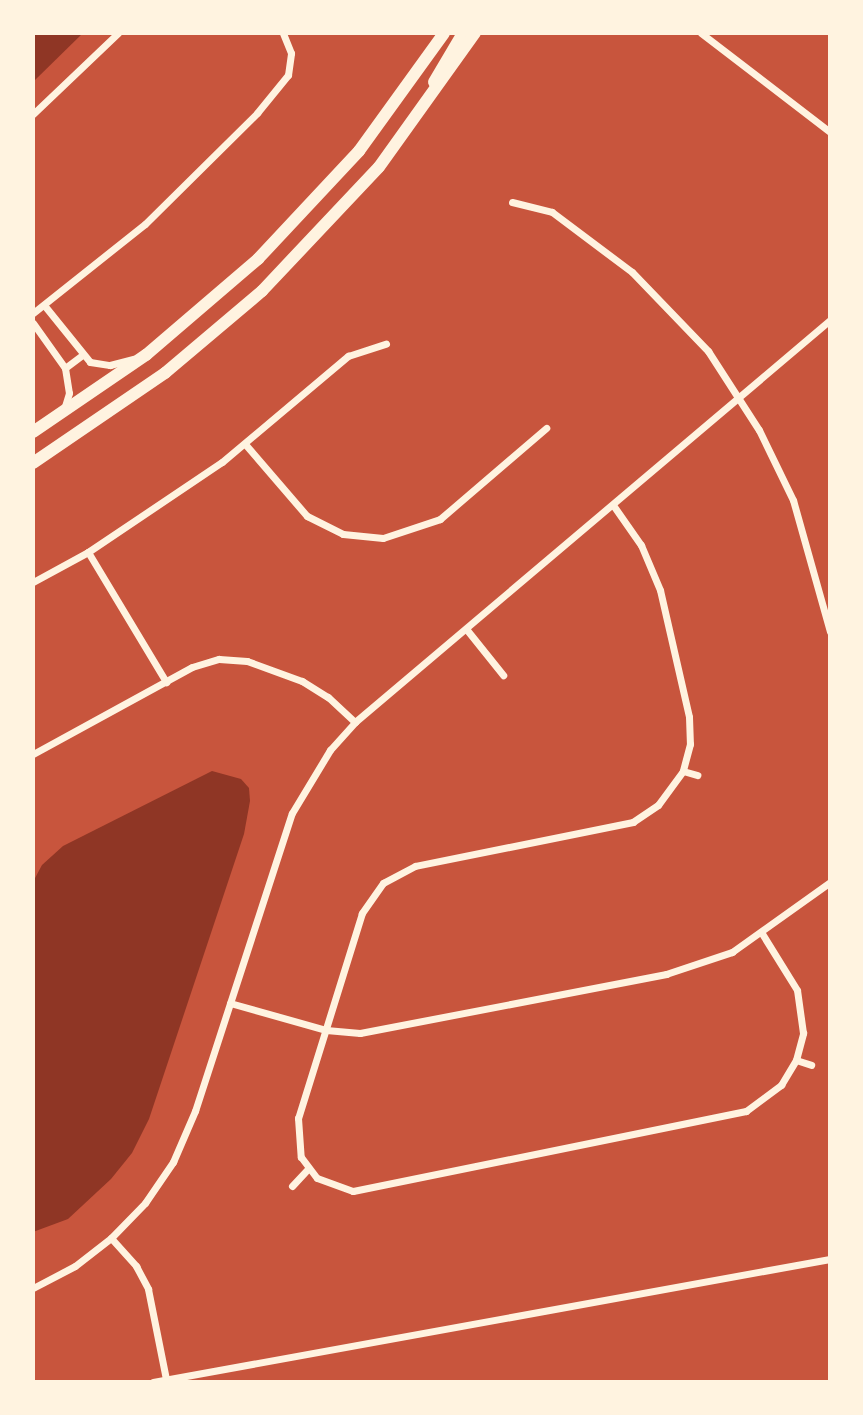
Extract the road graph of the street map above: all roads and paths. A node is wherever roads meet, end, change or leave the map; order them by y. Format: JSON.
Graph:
{"nodes":[{"id":1,"x":118,"y":33,"type":"edge"},
{"id":2,"x":283,"y":33,"type":"edge"},
{"id":3,"x":433,"y":33,"type":"edge"},
{"id":4,"x":444,"y":33,"type":"edge"},
{"id":5,"x":463,"y":33,"type":"edge"},
{"id":6,"x":475,"y":33,"type":"edge"},
{"id":7,"x":701,"y":33,"type":"edge"},
{"id":8,"x":433,"y":49,"type":"junction"},
{"id":9,"x":33,"y":114,"type":"edge"},
{"id":10,"x":417,"y":117,"type":"junction"},
{"id":11,"x":830,"y":132,"type":"edge"},
{"id":12,"x":512,"y":202,"type":"dead end"},
{"id":13,"x":44,"y":305,"type":"junction"},
{"id":14,"x":33,"y":313,"type":"edge"},
{"id":15,"x":829,"y":322,"type":"edge"},
{"id":16,"x":33,"y":323,"type":"edge"},
{"id":17,"x":386,"y":344,"type":"dead end"},
{"id":18,"x":146,"y":355,"type":"junction"},
{"id":19,"x":81,"y":356,"type":"junction"},
{"id":20,"x":65,"y":368,"type":"junction"},
{"id":21,"x":738,"y":397,"type":"junction"},
{"id":22,"x":62,"y":414,"type":"junction"},
{"id":23,"x":546,"y":428,"type":"dead end"},
{"id":24,"x":33,"y":432,"type":"edge"},
{"id":25,"x":245,"y":444,"type":"junction"},
{"id":26,"x":33,"y":463,"type":"edge"},
{"id":27,"x":613,"y":505,"type":"junction"},
{"id":28,"x":88,"y":552,"type":"junction"},
{"id":29,"x":33,"y":582,"type":"edge"},
{"id":30,"x":467,"y":630,"type":"junction"},
{"id":31,"x":830,"y":632,"type":"edge"},
{"id":32,"x":503,"y":675,"type":"dead end"},
{"id":33,"x":166,"y":682,"type":"junction"},
{"id":34,"x":355,"y":722,"type":"junction"},
{"id":35,"x":33,"y":754,"type":"edge"},
{"id":36,"x":682,"y":771,"type":"junction"},
{"id":37,"x":697,"y":775,"type":"dead end"},
{"id":38,"x":830,"y":882,"type":"edge"},
{"id":39,"x":761,"y":933,"type":"junction"},
{"id":40,"x":230,"y":1003,"type":"junction"},
{"id":41,"x":326,"y":1030,"type":"junction"},
{"id":42,"x":796,"y":1060,"type":"junction"},
{"id":43,"x":811,"y":1065,"type":"dead end"},
{"id":44,"x":307,"y":1169,"type":"junction"},
{"id":45,"x":292,"y":1186,"type":"dead end"},
{"id":46,"x":111,"y":1238,"type":"junction"},
{"id":47,"x":830,"y":1259,"type":"edge"},
{"id":48,"x":33,"y":1288,"type":"edge"},
{"id":49,"x":166,"y":1379,"type":"junction"},
{"id":50,"x":153,"y":1382,"type":"edge"}],
"edges":[{"from":1,"to":9,"type":"street"},
{"from":2,"to":13,"type":"street"},
{"from":3,"to":8,"type":"street"},
{"from":4,"to":8,"type":"main road"},
{"from":5,"to":10,"type":"main road"},
{"from":6,"to":10,"type":"main road"},
{"from":7,"to":11,"type":"street"},
{"from":8,"to":18,"type":"main road"},
{"from":10,"to":26,"type":"main road"},
{"from":12,"to":21,"type":"street"},
{"from":13,"to":14,"type":"street"},
{"from":13,"to":19,"type":"street"},
{"from":15,"to":21,"type":"street"},
{"from":16,"to":20,"type":"street"},
{"from":17,"to":25,"type":"street"},
{"from":18,"to":19,"type":"street"},
{"from":18,"to":22,"type":"main road"},
{"from":19,"to":20,"type":"street"},
{"from":20,"to":22,"type":"street"},
{"from":21,"to":27,"type":"street"},
{"from":21,"to":31,"type":"street"},
{"from":22,"to":24,"type":"main road"},
{"from":23,"to":25,"type":"street"},
{"from":25,"to":28,"type":"street"},
{"from":27,"to":30,"type":"street"},
{"from":27,"to":36,"type":"street"},
{"from":28,"to":29,"type":"street"},
{"from":28,"to":33,"type":"street"},
{"from":30,"to":32,"type":"street"},
{"from":30,"to":34,"type":"street"},
{"from":33,"to":34,"type":"street"},
{"from":33,"to":35,"type":"street"},
{"from":34,"to":40,"type":"street"},
{"from":36,"to":37,"type":"street"},
{"from":36,"to":41,"type":"street"},
{"from":38,"to":39,"type":"street"},
{"from":39,"to":41,"type":"street"},
{"from":39,"to":42,"type":"street"},
{"from":40,"to":41,"type":"street"},
{"from":40,"to":46,"type":"street"},
{"from":41,"to":44,"type":"street"},
{"from":42,"to":43,"type":"street"},
{"from":42,"to":44,"type":"street"},
{"from":44,"to":45,"type":"street"},
{"from":46,"to":48,"type":"street"},
{"from":46,"to":49,"type":"street"},
{"from":47,"to":49,"type":"street"},
{"from":49,"to":50,"type":"street"}]}
